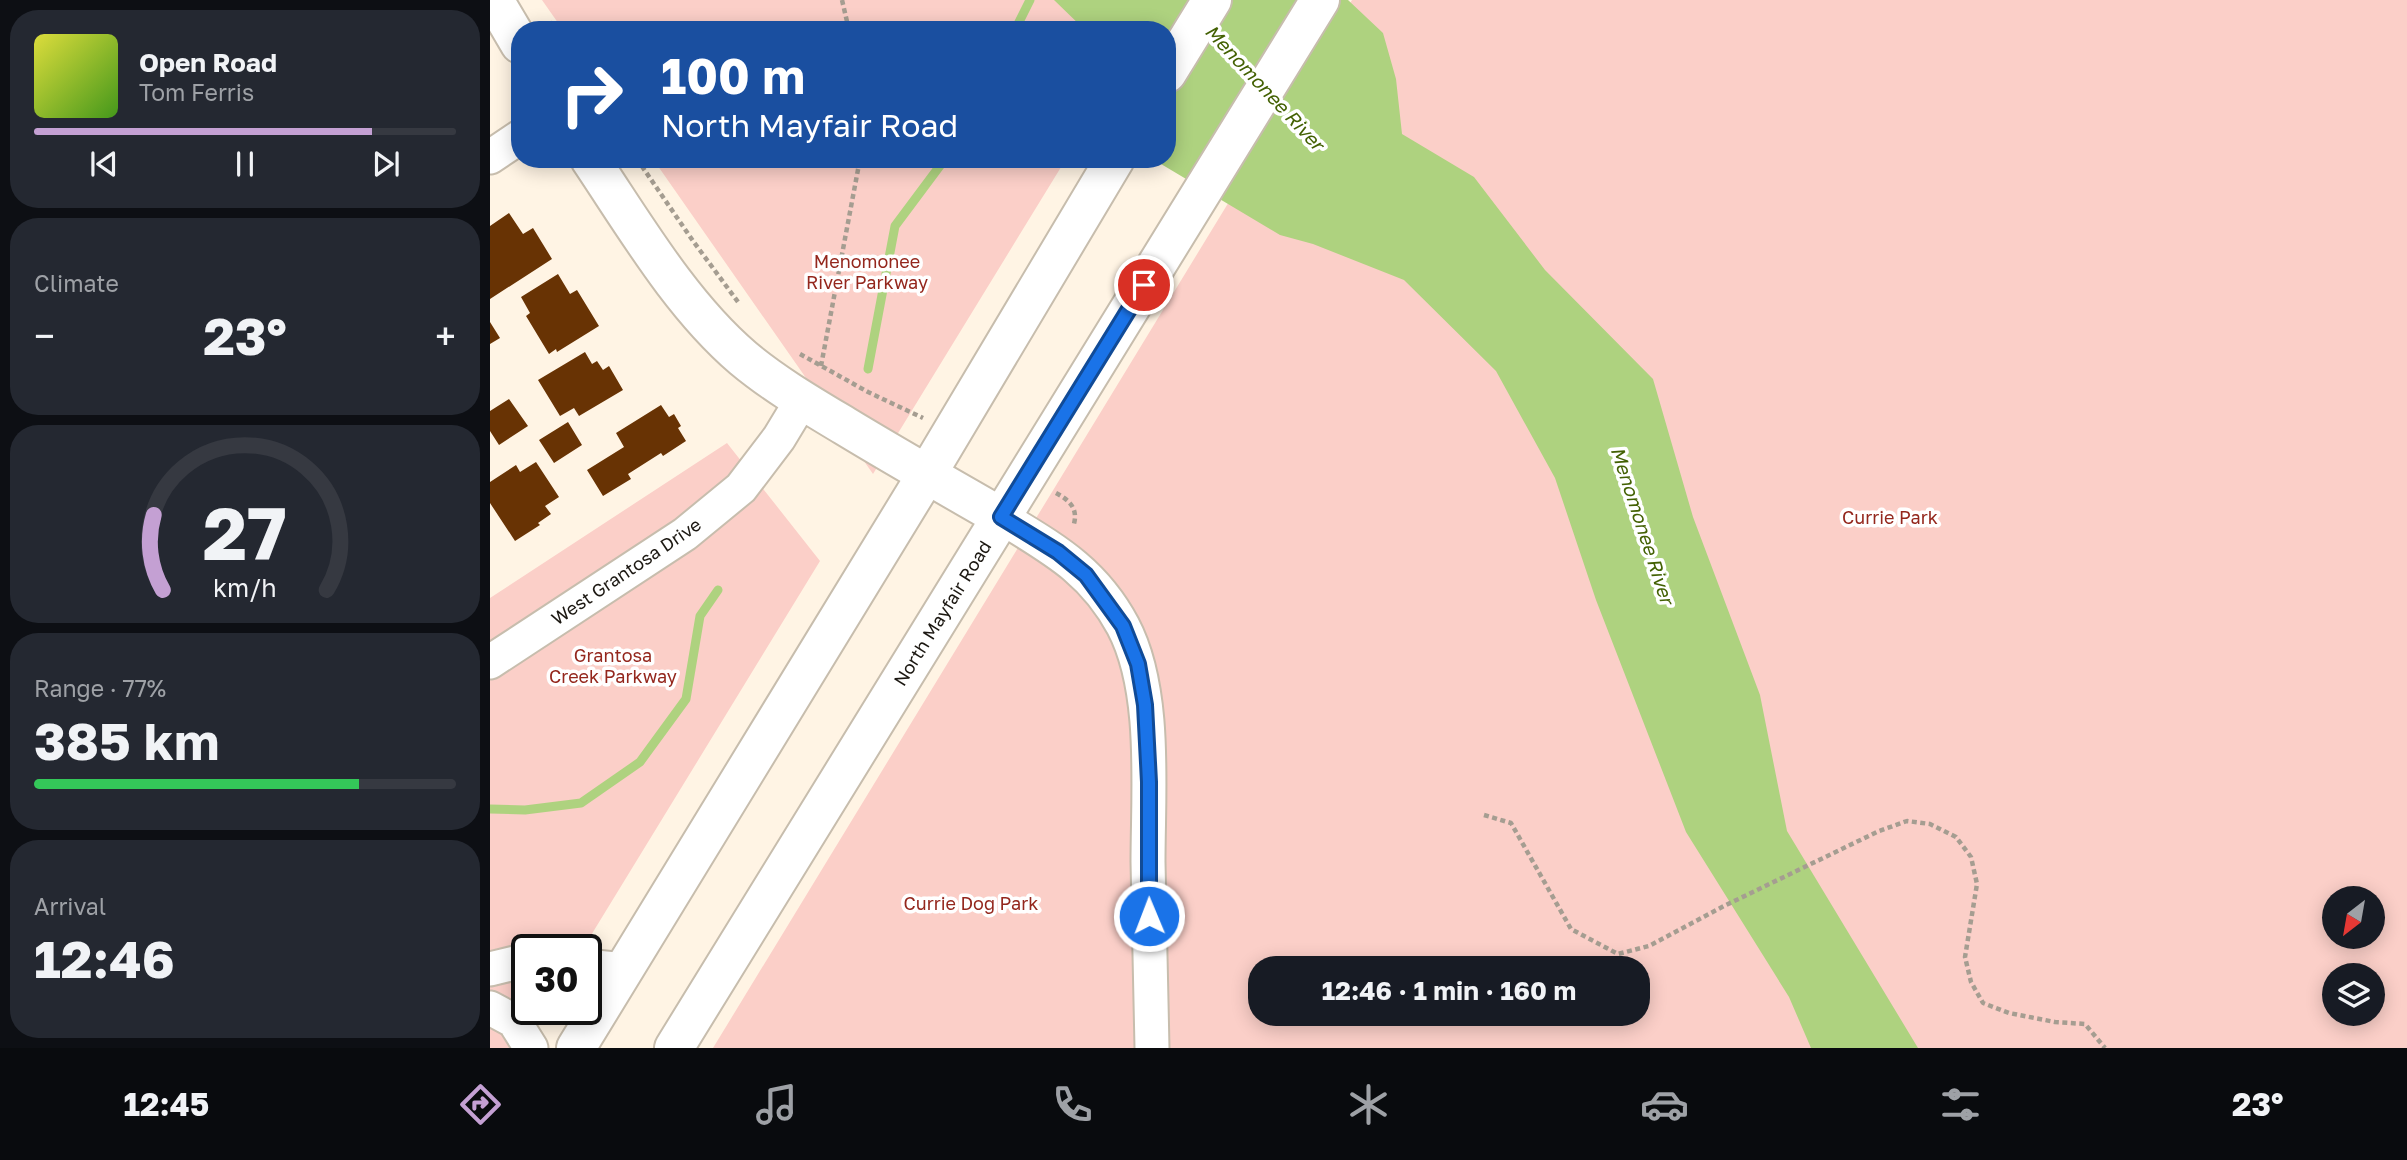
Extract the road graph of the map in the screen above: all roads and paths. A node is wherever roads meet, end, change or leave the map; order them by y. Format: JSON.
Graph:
{"nodes":[{"id":1,"x":494,"y":0,"type":"edge"},
{"id":2,"x":842,"y":0,"type":"edge"},
{"id":3,"x":1212,"y":0,"type":"edge"},
{"id":4,"x":1320,"y":0,"type":"edge"},
{"id":5,"x":847,"y":21,"type":"edge"},
{"id":6,"x":511,"y":29,"type":"edge"},
{"id":7,"x":1176,"y":58,"type":"edge"},
{"id":8,"x":511,"y":144,"type":"edge"},
{"id":9,"x":490,"y":157,"type":"edge"},
{"id":10,"x":596,"y":168,"type":"edge"},
{"id":11,"x":643,"y":168,"type":"edge"},
{"id":12,"x":858,"y":168,"type":"edge"},
{"id":13,"x":1109,"y":168,"type":"edge"},
{"id":14,"x":743,"y":308,"type":"dead end"},
{"id":15,"x":794,"y":351,"type":"dead end"},
{"id":16,"x":821,"y":366,"type":"junction"},
{"id":17,"x":802,"y":401,"type":"junction"},
{"id":18,"x":923,"y":418,"type":"dead end"},
{"id":19,"x":927,"y":474,"type":"junction"},
{"id":20,"x":1001,"y":517,"type":"junction"},
{"id":21,"x":490,"y":662,"type":"edge"},
{"id":22,"x":1484,"y":815,"type":"dead end"},
{"id":23,"x":511,"y":964,"type":"edge"},
{"id":24,"x":602,"y":968,"type":"edge"},
{"id":25,"x":490,"y":969,"type":"edge"},
{"id":26,"x":624,"y":970,"type":"junction"},
{"id":27,"x":490,"y":1008,"type":"edge"},
{"id":28,"x":531,"y":1048,"type":"edge"},
{"id":29,"x":576,"y":1048,"type":"edge"},
{"id":30,"x":674,"y":1048,"type":"edge"},
{"id":31,"x":1152,"y":1048,"type":"edge"},
{"id":32,"x":2105,"y":1048,"type":"edge"}],
"edges":[{"from":1,"to":6,"type":"main road"},
{"from":2,"to":5,"type":"path"},
{"from":3,"to":7,"type":"main road"},
{"from":4,"to":20,"type":"main road","name":"North Mayfair Road"},
{"from":8,"to":9,"type":"street"},
{"from":10,"to":17,"type":"main road"},
{"from":11,"to":14,"type":"path"},
{"from":12,"to":16,"type":"path"},
{"from":13,"to":19,"type":"main road"},
{"from":15,"to":16,"type":"path"},
{"from":16,"to":18,"type":"path"},
{"from":17,"to":19,"type":"main road"},
{"from":17,"to":21,"type":"street","name":"West Grantosa Drive"},
{"from":19,"to":20,"type":"main road"},
{"from":19,"to":26,"type":"main road"},
{"from":20,"to":30,"type":"main road","name":"North Mayfair Road"},
{"from":20,"to":31,"type":"street"},
{"from":22,"to":32,"type":"path"},
{"from":23,"to":25,"type":"street"},
{"from":24,"to":26,"type":"street"},
{"from":26,"to":29,"type":"main road"},
{"from":27,"to":28,"type":"street"}]}
